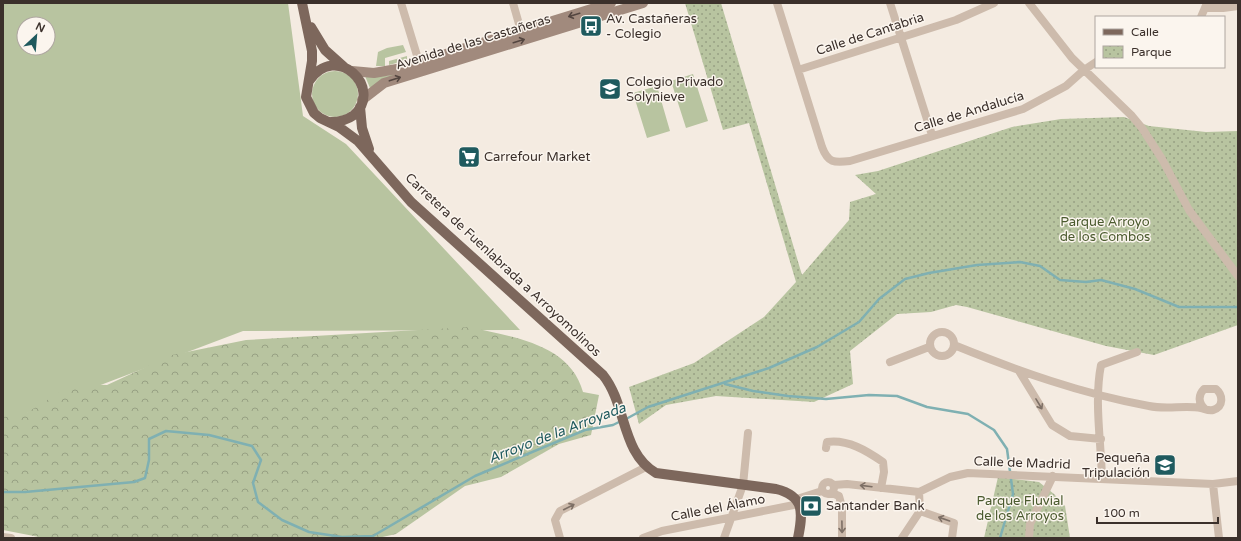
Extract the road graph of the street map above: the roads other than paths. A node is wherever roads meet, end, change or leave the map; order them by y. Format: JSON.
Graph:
{"nodes":[{"id":1,"x":302,"y":3,"type":"edge"},
{"id":2,"x":401,"y":3,"type":"edge"},
{"id":3,"x":513,"y":3,"type":"edge"},
{"id":4,"x":611,"y":3,"type":"edge"},
{"id":5,"x":643,"y":3,"type":"edge"},
{"id":6,"x":777,"y":3,"type":"edge"},
{"id":7,"x":890,"y":3,"type":"edge"},
{"id":8,"x":994,"y":3,"type":"edge"},
{"id":9,"x":1029,"y":3,"type":"edge"},
{"id":10,"x":1206,"y":5,"type":"edge"},
{"id":11,"x":1238,"y":6,"type":"edge"},
{"id":12,"x":1201,"y":16,"type":"edge"},
{"id":13,"x":306,"y":18,"type":"junction"},
{"id":14,"x":521,"y":31,"type":"junction"},
{"id":15,"x":901,"y":37,"type":"junction"},
{"id":16,"x":419,"y":62,"type":"junction"},
{"id":17,"x":1095,"y":63,"type":"edge"},
{"id":18,"x":348,"y":69,"type":"junction"},
{"id":19,"x":798,"y":70,"type":"junction"},
{"id":20,"x":1084,"y":70,"type":"junction"},
{"id":21,"x":309,"y":81,"type":"junction"},
{"id":22,"x":361,"y":104,"type":"junction"},
{"id":23,"x":328,"y":121,"type":"junction"},
{"id":24,"x":932,"y":136,"type":"junction"},
{"id":25,"x":372,"y":156,"type":"junction"},
{"id":26,"x":1238,"y":276,"type":"edge"},
{"id":27,"x":954,"y":345,"type":"junction"},
{"id":28,"x":929,"y":347,"type":"junction"},
{"id":29,"x":1137,"y":352,"type":"dead end"},
{"id":30,"x":890,"y":362,"type":"dead end"},
{"id":31,"x":1019,"y":371,"type":"junction"},
{"id":32,"x":1201,"y":392,"type":"junction"},
{"id":33,"x":1097,"y":396,"type":"junction"},
{"id":34,"x":1180,"y":406,"type":"junction"},
{"id":35,"x":1204,"y":409,"type":"junction"},
{"id":36,"x":748,"y":433,"type":"dead end"},
{"id":37,"x":1101,"y":439,"type":"junction"},
{"id":38,"x":826,"y":448,"type":"dead end"},
{"id":39,"x":646,"y":467,"type":"junction"},
{"id":40,"x":1053,"y":476,"type":"junction"},
{"id":41,"x":1102,"y":478,"type":"junction"},
{"id":42,"x":1238,"y":481,"type":"edge"},
{"id":43,"x":1213,"y":484,"type":"junction"},
{"id":44,"x":743,"y":485,"type":"junction"},
{"id":45,"x":881,"y":488,"type":"junction"},
{"id":46,"x":833,"y":489,"type":"junction"},
{"id":47,"x":919,"y":492,"type":"junction"},
{"id":48,"x":798,"y":501,"type":"junction"},
{"id":49,"x":920,"y":511,"type":"junction"},
{"id":50,"x":732,"y":517,"type":"junction"},
{"id":51,"x":3,"y":537,"type":"edge"},
{"id":52,"x":12,"y":538,"type":"edge"},
{"id":53,"x":560,"y":538,"type":"edge"},
{"id":54,"x":643,"y":538,"type":"edge"},
{"id":55,"x":724,"y":538,"type":"edge"},
{"id":56,"x":798,"y":538,"type":"edge"},
{"id":57,"x":842,"y":538,"type":"edge"},
{"id":58,"x":902,"y":538,"type":"edge"},
{"id":59,"x":952,"y":538,"type":"edge"},
{"id":60,"x":1029,"y":538,"type":"edge"},
{"id":61,"x":1219,"y":538,"type":"edge"}],
"edges":[{"from":1,"to":13,"type":"main road"},
{"from":2,"to":16,"type":"street"},
{"from":3,"to":14,"type":"street"},
{"from":4,"to":14,"type":"street","name":"Avenida de las Castañeras","one_way":true},
{"from":22,"to":5,"type":"street","name":"Avenida de las Castañeras","one_way":true},
{"from":6,"to":19,"type":"street"},
{"from":7,"to":15,"type":"street"},
{"from":8,"to":15,"type":"street","name":"Calle de Cantabria"},
{"from":9,"to":20,"type":"street"},
{"from":10,"to":11,"type":"street"},
{"from":10,"to":12,"type":"street"},
{"from":13,"to":18,"type":"main road"},
{"from":13,"to":21,"type":"main road"},
{"from":14,"to":16,"type":"street","name":"Avenida de las Castañeras"},
{"from":15,"to":19,"type":"street","name":"Calle de Cantabria"},
{"from":15,"to":24,"type":"street"},
{"from":16,"to":18,"type":"street","name":"Avenida de las Castañeras"},
{"from":17,"to":20,"type":"street","name":"Calle de Andalucía"},
{"from":18,"to":21,"type":"main road"},
{"from":18,"to":22,"type":"main road"},
{"from":19,"to":24,"type":"street","name":"Calle de Andalucía"},
{"from":20,"to":24,"type":"street","name":"Calle de Andalucía"},
{"from":20,"to":26,"type":"street"},
{"from":21,"to":23,"type":"main road"},
{"from":22,"to":23,"type":"main road"},
{"from":22,"to":25,"type":"main road"},
{"from":23,"to":25,"type":"main road","name":"Carretera de Fuenlabrada a Arroyomolinos"},
{"from":25,"to":39,"type":"main road","name":"Carretera de Fuenlabrada a Arroyomolinos"},
{"from":27,"to":28,"type":"street"},
{"from":27,"to":28,"type":"street"},
{"from":27,"to":31,"type":"street"},
{"from":28,"to":30,"type":"street"},
{"from":29,"to":33,"type":"street"},
{"from":31,"to":33,"type":"street"},
{"from":31,"to":37,"type":"street","one_way":true},
{"from":32,"to":34,"type":"street"},
{"from":32,"to":35,"type":"street"},
{"from":32,"to":35,"type":"street"},
{"from":33,"to":34,"type":"street"},
{"from":33,"to":37,"type":"street"},
{"from":34,"to":35,"type":"street"},
{"from":36,"to":44,"type":"street"},
{"from":37,"to":41,"type":"street"},
{"from":38,"to":45,"type":"street"},
{"from":39,"to":44,"type":"main road"},
{"from":53,"to":39,"type":"street","one_way":true},
{"from":40,"to":41,"type":"street","name":"Calle de Madrid"},
{"from":40,"to":47,"type":"street","name":"Calle de Madrid"},
{"from":40,"to":60,"type":"street"},
{"from":41,"to":43,"type":"street","name":"Calle de Madrid"},
{"from":42,"to":43,"type":"street","name":"Calle de Madrid"},
{"from":43,"to":61,"type":"street"},
{"from":44,"to":48,"type":"main road"},
{"from":44,"to":50,"type":"street"},
{"from":45,"to":46,"type":"street","one_way":true},
{"from":45,"to":47,"type":"street"},
{"from":46,"to":48,"type":"street","name":"Calle del Álamo"},
{"from":46,"to":57,"type":"street","one_way":true},
{"from":47,"to":49,"type":"street"},
{"from":48,"to":50,"type":"street","name":"Calle del Álamo"},
{"from":48,"to":56,"type":"main road"},
{"from":49,"to":58,"type":"street"},
{"from":59,"to":49,"type":"street","one_way":true},
{"from":50,"to":54,"type":"street","name":"Calle del Álamo"},
{"from":50,"to":55,"type":"street"},
{"from":51,"to":52,"type":"street"}]}
